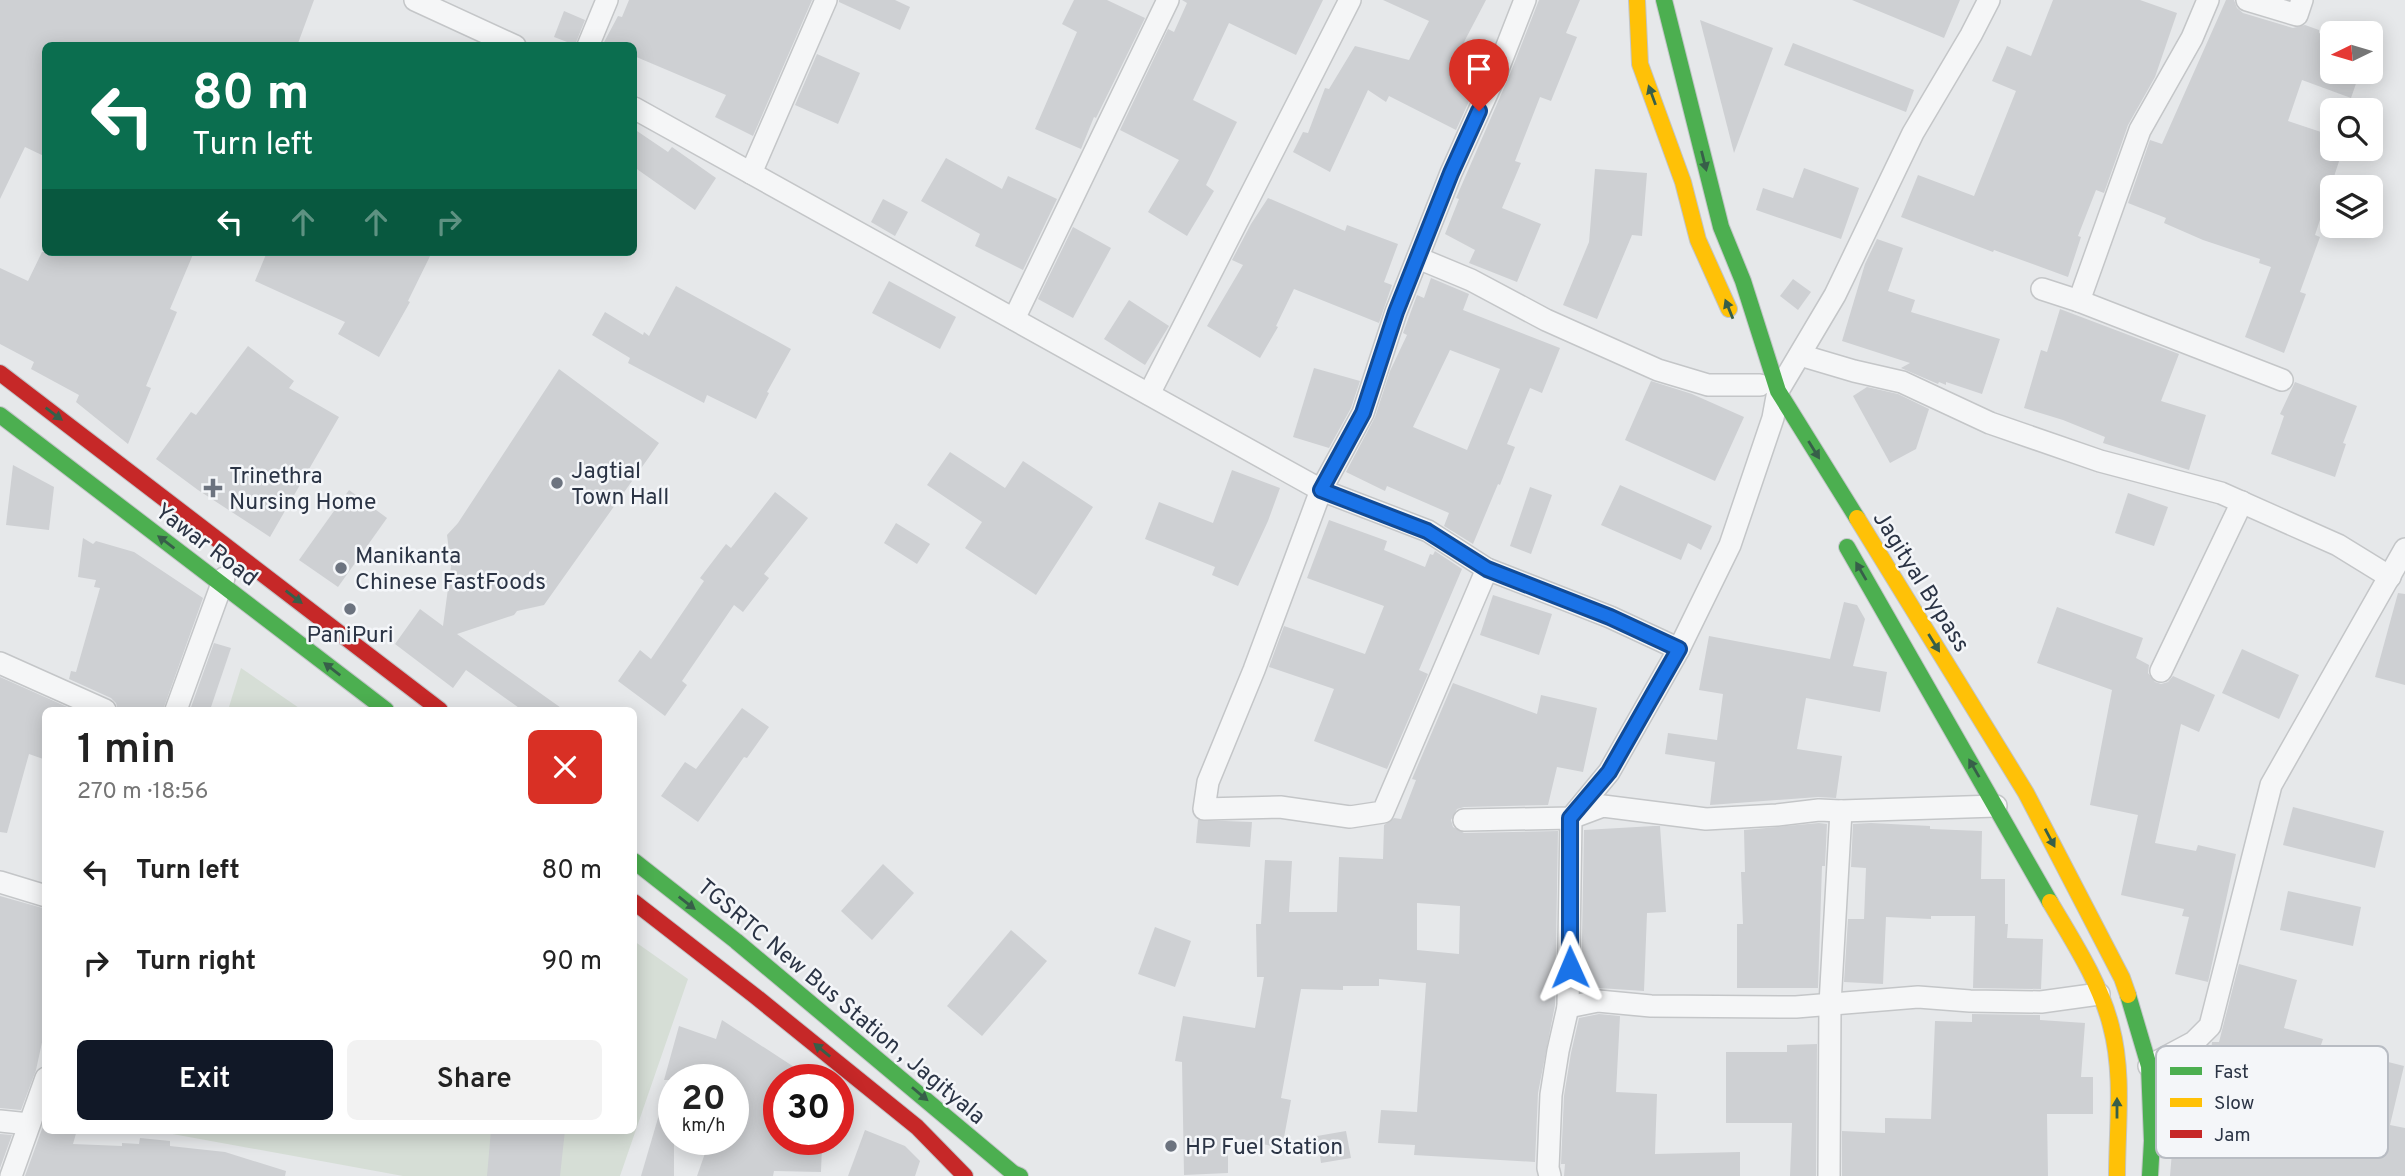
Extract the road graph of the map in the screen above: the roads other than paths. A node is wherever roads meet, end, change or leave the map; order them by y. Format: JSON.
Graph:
{"nodes":[{"id":1,"x":415,"y":0,"type":"edge"},
{"id":2,"x":607,"y":0,"type":"edge"},
{"id":3,"x":826,"y":0,"type":"edge"},
{"id":4,"x":1167,"y":0,"type":"edge"},
{"id":5,"x":1350,"y":0,"type":"edge"},
{"id":6,"x":1525,"y":0,"type":"edge"},
{"id":7,"x":1637,"y":0,"type":"edge"},
{"id":8,"x":1664,"y":0,"type":"edge"},
{"id":9,"x":1989,"y":0,"type":"edge"},
{"id":10,"x":2208,"y":0,"type":"edge"},
{"id":11,"x":2247,"y":0,"type":"edge"},
{"id":12,"x":2302,"y":0,"type":"edge"},
{"id":13,"x":506,"y":42,"type":"edge"},
{"id":14,"x":590,"y":42,"type":"edge"},
{"id":15,"x":637,"y":110,"type":"edge"},
{"id":16,"x":751,"y":173,"type":"junction"},
{"id":17,"x":1418,"y":258,"type":"junction"},
{"id":18,"x":2042,"y":289,"type":"dead end"},
{"id":19,"x":2078,"y":301,"type":"junction"},
{"id":20,"x":1014,"y":319,"type":"junction"},
{"id":21,"x":1735,"y":324,"type":"dead end"},
{"id":22,"x":1800,"y":355,"type":"junction"},
{"id":23,"x":0,"y":373,"type":"edge"},
{"id":24,"x":2282,"y":380,"type":"dead end"},
{"id":25,"x":1764,"y":383,"type":"junction"},
{"id":26,"x":1149,"y":394,"type":"junction"},
{"id":27,"x":0,"y":415,"type":"edge"},
{"id":28,"x":1773,"y":418,"type":"junction"},
{"id":29,"x":1787,"y":442,"type":"dead end"},
{"id":30,"x":1321,"y":490,"type":"junction"},
{"id":31,"x":2242,"y":502,"type":"junction"},
{"id":32,"x":1843,"y":539,"type":"dead end"},
{"id":33,"x":2405,"y":549,"type":"edge"},
{"id":34,"x":239,"y":554,"type":"junction"},
{"id":35,"x":1487,"y":569,"type":"junction"},
{"id":36,"x":2390,"y":577,"type":"junction"},
{"id":37,"x":221,"y":583,"type":"junction"},
{"id":38,"x":1679,"y":649,"type":"junction"},
{"id":39,"x":0,"y":663,"type":"edge"},
{"id":40,"x":2161,"y":671,"type":"dead end"},
{"id":41,"x":98,"y":707,"type":"edge"},
{"id":42,"x":177,"y":707,"type":"edge"},
{"id":43,"x":382,"y":707,"type":"edge"},
{"id":44,"x":436,"y":707,"type":"edge"},
{"id":45,"x":1996,"y":806,"type":"junction"},
{"id":46,"x":1841,"y":811,"type":"junction"},
{"id":47,"x":1570,"y":818,"type":"junction"},
{"id":48,"x":1464,"y":820,"type":"dead end"},
{"id":49,"x":637,"y":863,"type":"edge"},
{"id":50,"x":0,"y":882,"type":"edge"},
{"id":51,"x":42,"y":895,"type":"edge"},
{"id":52,"x":637,"y":904,"type":"edge"},
{"id":53,"x":2099,"y":994,"type":"junction"},
{"id":54,"x":1830,"y":1004,"type":"junction"},
{"id":55,"x":1569,"y":1007,"type":"junction"},
{"id":56,"x":2186,"y":1046,"type":"edge"},
{"id":57,"x":2156,"y":1062,"type":"edge"},
{"id":58,"x":2149,"y":1066,"type":"junction"},
{"id":59,"x":42,"y":1088,"type":"edge"},
{"id":60,"x":0,"y":1121,"type":"edge"},
{"id":61,"x":29,"y":1124,"type":"junction"},
{"id":62,"x":11,"y":1176,"type":"edge"},
{"id":63,"x":965,"y":1176,"type":"edge"},
{"id":64,"x":1020,"y":1176,"type":"edge"},
{"id":65,"x":1550,"y":1176,"type":"edge"},
{"id":66,"x":1829,"y":1176,"type":"edge"},
{"id":67,"x":2117,"y":1176,"type":"edge"},
{"id":68,"x":2150,"y":1176,"type":"edge"}],
"edges":[{"from":1,"to":13,"type":"street"},
{"from":2,"to":14,"type":"street"},
{"from":3,"to":16,"type":"street"},
{"from":4,"to":20,"type":"street"},
{"from":5,"to":26,"type":"street"},
{"from":6,"to":17,"type":"street"},
{"from":21,"to":7,"type":"main road","one_way":true},
{"from":8,"to":25,"type":"main road","name":"Jagityal Bypass","one_way":true},
{"from":9,"to":22,"type":"street"},
{"from":10,"to":19,"type":"street"},
{"from":11,"to":12,"type":"street"},
{"from":15,"to":16,"type":"street"},
{"from":16,"to":20,"type":"street"},
{"from":17,"to":25,"type":"street"},
{"from":17,"to":30,"type":"street"},
{"from":18,"to":19,"type":"street"},
{"from":19,"to":24,"type":"street"},
{"from":20,"to":26,"type":"street"},
{"from":22,"to":25,"type":"street"},
{"from":22,"to":31,"type":"street"},
{"from":23,"to":34,"type":"main road","one_way":true},
{"from":25,"to":28,"type":"street"},
{"from":25,"to":58,"type":"main road","name":"Jagityal Bypass","one_way":true},
{"from":26,"to":30,"type":"street"},
{"from":37,"to":27,"type":"main road","name":"Yawar Road","one_way":true},
{"from":28,"to":29,"type":"main road"},
{"from":28,"to":38,"type":"street"},
{"from":30,"to":35,"type":"street"},
{"from":30,"to":35,"type":"street"},
{"from":31,"to":36,"type":"street"},
{"from":31,"to":40,"type":"street"},
{"from":45,"to":32,"type":"main road","name":"Jagityal Bypass","one_way":true},
{"from":33,"to":36,"type":"street"},
{"from":34,"to":37,"type":"street"},
{"from":34,"to":44,"type":"main road","one_way":true},
{"from":35,"to":38,"type":"street"},
{"from":36,"to":56,"type":"street"},
{"from":37,"to":42,"type":"street"},
{"from":43,"to":37,"type":"main road","name":"Yawar Road","one_way":true},
{"from":38,"to":47,"type":"street"},
{"from":39,"to":41,"type":"street"},
{"from":45,"to":46,"type":"street"},
{"from":45,"to":53,"type":"main road","name":"Jagityal Bypass"},
{"from":46,"to":47,"type":"street"},
{"from":46,"to":54,"type":"street"},
{"from":47,"to":48,"type":"street"},
{"from":47,"to":55,"type":"street"},
{"from":49,"to":64,"type":"main road","name":"TGSRTC New Bus Station , Jagityala","one_way":true},
{"from":50,"to":51,"type":"street"},
{"from":63,"to":52,"type":"main road","one_way":true},
{"from":53,"to":54,"type":"street"},
{"from":67,"to":53,"type":"main road","name":"Jagityal Bypass","one_way":true},
{"from":54,"to":55,"type":"street"},
{"from":54,"to":66,"type":"street"},
{"from":55,"to":65,"type":"street"},
{"from":57,"to":58,"type":"street"},
{"from":58,"to":68,"type":"main road","name":"Jagityal Bypass"},
{"from":59,"to":61,"type":"street"},
{"from":60,"to":61,"type":"street"},
{"from":61,"to":62,"type":"street"}]}
